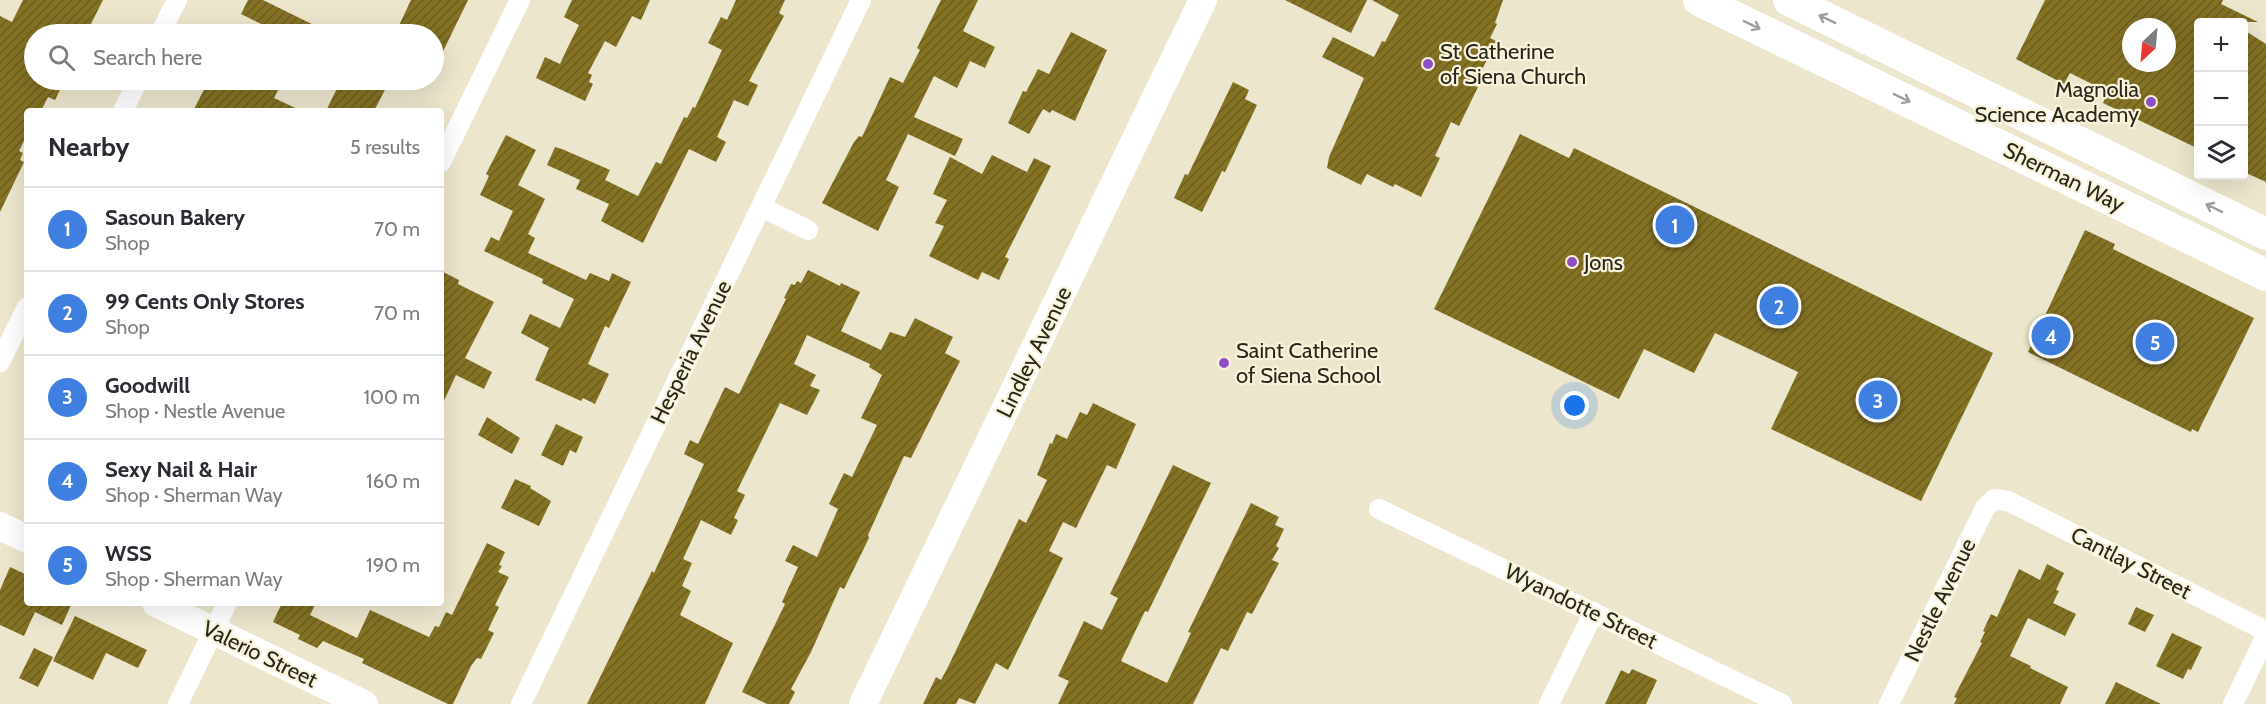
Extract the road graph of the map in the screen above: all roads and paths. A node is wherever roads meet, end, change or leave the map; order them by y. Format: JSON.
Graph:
{"nodes":[{"id":1,"x":177,"y":0,"type":"edge"},
{"id":2,"x":520,"y":0,"type":"edge"},
{"id":3,"x":861,"y":0,"type":"edge"},
{"id":4,"x":1203,"y":0,"type":"edge"},
{"id":5,"x":1700,"y":0,"type":"edge"},
{"id":6,"x":1789,"y":0,"type":"edge"},
{"id":7,"x":165,"y":24,"type":"edge"},
{"id":8,"x":133,"y":90,"type":"edge"},
{"id":9,"x":124,"y":108,"type":"edge"},
{"id":10,"x":444,"y":156,"type":"edge"},
{"id":11,"x":761,"y":207,"type":"junction"},
{"id":12,"x":808,"y":230,"type":"dead end"},
{"id":13,"x":2266,"y":234,"type":"edge"},
{"id":14,"x":2266,"y":275,"type":"edge"},
{"id":15,"x":24,"y":313,"type":"edge"},
{"id":16,"x":0,"y":362,"type":"edge"},
{"id":17,"x":1994,"y":499,"type":"joint"},
{"id":18,"x":1379,"y":508,"type":"dead end"},
{"id":19,"x":0,"y":526,"type":"edge"},
{"id":20,"x":24,"y":538,"type":"edge"},
{"id":21,"x":162,"y":606,"type":"edge"},
{"id":22,"x":226,"y":606,"type":"edge"},
{"id":23,"x":1594,"y":612,"type":"junction"},
{"id":24,"x":213,"y":631,"type":"junction"},
{"id":25,"x":2266,"y":631,"type":"edge"},
{"id":26,"x":2266,"y":636,"type":"edge"},
{"id":27,"x":178,"y":704,"type":"edge"},
{"id":28,"x":364,"y":704,"type":"edge"},
{"id":29,"x":521,"y":704,"type":"edge"},
{"id":30,"x":863,"y":704,"type":"edge"},
{"id":31,"x":1549,"y":704,"type":"edge"},
{"id":32,"x":1782,"y":704,"type":"edge"},
{"id":33,"x":1889,"y":704,"type":"edge"},
{"id":34,"x":2233,"y":704,"type":"edge"}],
"edges":[{"from":1,"to":7,"type":"street"},
{"from":2,"to":10,"type":"street"},
{"from":3,"to":11,"type":"street","name":"Hesperia Avenue"},
{"from":4,"to":30,"type":"main road","name":"Lindley Avenue"},
{"from":5,"to":14,"type":"main road","name":"Sherman Way","one_way":true},
{"from":13,"to":6,"type":"main road","name":"Sherman Way","one_way":true},
{"from":8,"to":9,"type":"street"},
{"from":11,"to":12,"type":"street"},
{"from":11,"to":29,"type":"street","name":"Hesperia Avenue"},
{"from":15,"to":16,"type":"street"},
{"from":17,"to":25,"type":"street","name":"Cantlay Street"},
{"from":17,"to":33,"type":"street","name":"Nestle Avenue"},
{"from":18,"to":23,"type":"street","name":"Wyandotte Street"},
{"from":19,"to":20,"type":"main road"},
{"from":21,"to":24,"type":"main road","name":"Valerio Street"},
{"from":22,"to":24,"type":"street"},
{"from":23,"to":31,"type":"street"},
{"from":23,"to":32,"type":"street","name":"Wyandotte Street"},
{"from":24,"to":27,"type":"street"},
{"from":24,"to":28,"type":"main road","name":"Valerio Street"},
{"from":26,"to":34,"type":"street"}]}
